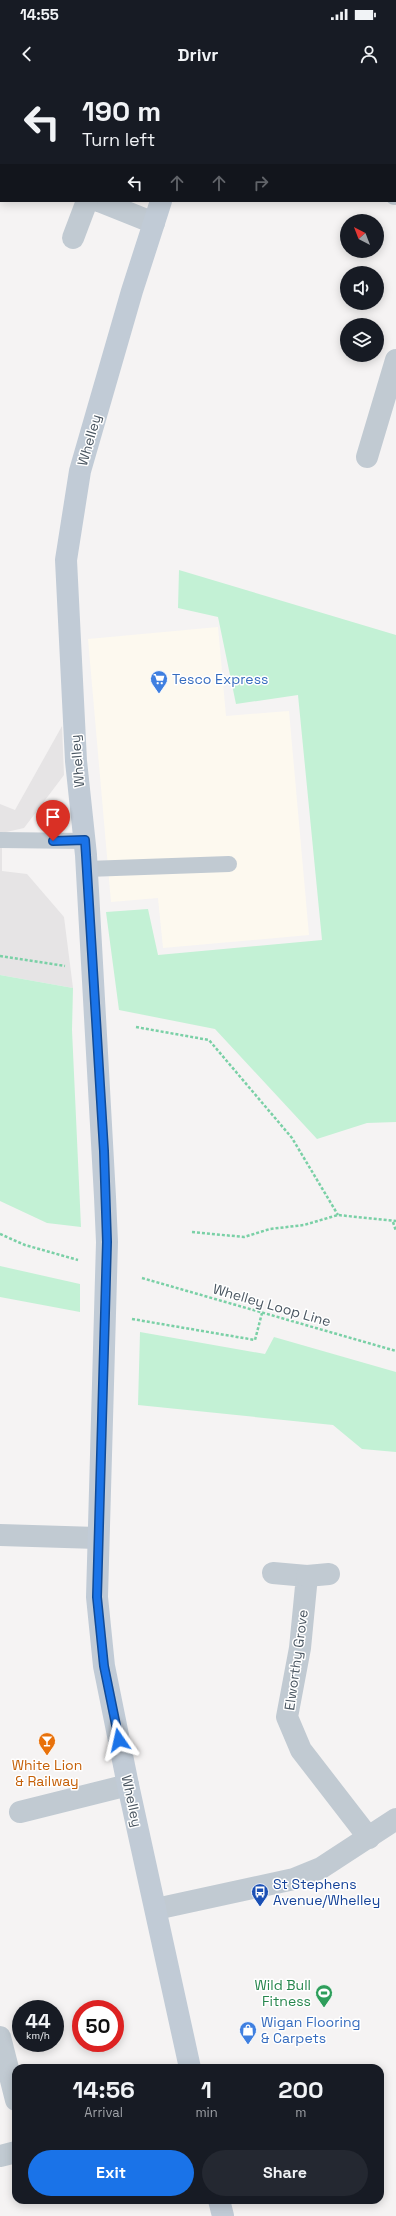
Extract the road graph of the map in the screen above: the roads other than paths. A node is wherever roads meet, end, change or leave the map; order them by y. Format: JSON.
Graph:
{"nodes":[{"id":1,"x":87,"y":202,"type":"edge"},
{"id":2,"x":102,"y":202,"type":"edge"},
{"id":3,"x":162,"y":202,"type":"edge"},
{"id":4,"x":154,"y":223,"type":"junction"},
{"id":5,"x":73,"y":238,"type":"dead end"},
{"id":6,"x":396,"y":360,"type":"edge"},
{"id":7,"x":367,"y":457,"type":"dead end"},
{"id":8,"x":0,"y":840,"type":"edge"},
{"id":9,"x":85,"y":840,"type":"junction"},
{"id":10,"x":229,"y":864,"type":"dead end"},
{"id":11,"x":87,"y":869,"type":"junction"},
{"id":12,"x":0,"y":1535,"type":"edge"},
{"id":13,"x":97,"y":1538,"type":"junction"},
{"id":14,"x":273,"y":1573,"type":"dead end"},
{"id":15,"x":329,"y":1574,"type":"dead end"},
{"id":16,"x":307,"y":1576,"type":"junction"},
{"id":17,"x":128,"y":1785,"type":"junction"},
{"id":18,"x":20,"y":1812,"type":"dead end"},
{"id":19,"x":396,"y":1819,"type":"edge"},
{"id":20,"x":369,"y":1838,"type":"junction"},
{"id":21,"x":156,"y":1909,"type":"junction"},
{"id":22,"x":0,"y":2037,"type":"edge"},
{"id":23,"x":189,"y":2064,"type":"edge"},
{"id":24,"x":12,"y":2084,"type":"edge"},
{"id":25,"x":12,"y":2153,"type":"edge"},
{"id":26,"x":0,"y":2156,"type":"edge"},
{"id":27,"x":221,"y":2204,"type":"edge"},
{"id":28,"x":223,"y":2216,"type":"edge"}],
"edges":[{"from":1,"to":5,"type":"street"},
{"from":2,"to":4,"type":"street"},
{"from":3,"to":4,"type":"main road","name":"Whelley"},
{"from":4,"to":9,"type":"main road","name":"Whelley"},
{"from":6,"to":7,"type":"street"},
{"from":8,"to":9,"type":"lane"},
{"from":9,"to":11,"type":"main road","name":"Whelley"},
{"from":10,"to":11,"type":"lane"},
{"from":11,"to":13,"type":"main road","name":"Whelley"},
{"from":12,"to":13,"type":"street"},
{"from":13,"to":17,"type":"main road","name":"Whelley"},
{"from":14,"to":16,"type":"street"},
{"from":15,"to":16,"type":"street"},
{"from":16,"to":20,"type":"street","name":"Elworthy Grove"},
{"from":17,"to":18,"type":"street"},
{"from":17,"to":21,"type":"main road","name":"Whelley"},
{"from":19,"to":20,"type":"street"},
{"from":20,"to":21,"type":"street"},
{"from":21,"to":23,"type":"main road","name":"Whelley"},
{"from":22,"to":24,"type":"street"},
{"from":25,"to":26,"type":"street"},
{"from":27,"to":28,"type":"main road"}]}
